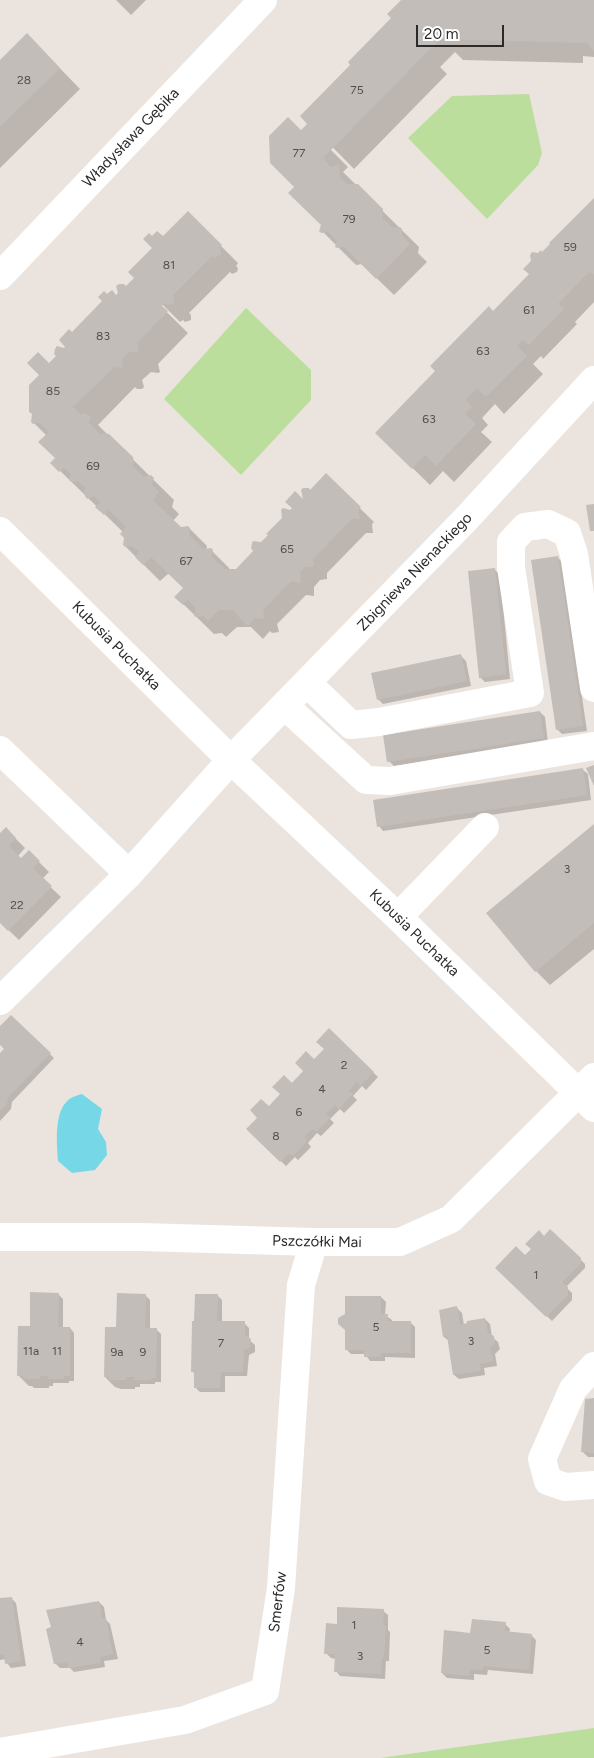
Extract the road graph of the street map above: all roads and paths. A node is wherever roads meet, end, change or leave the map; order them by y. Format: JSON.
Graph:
{"nodes":[{"id":1,"x":263,"y":0,"type":"edge"},
{"id":2,"x":0,"y":276,"type":"edge"},
{"id":3,"x":594,"y":380,"type":"edge"},
{"id":4,"x":0,"y":531,"type":"edge"},
{"id":5,"x":307,"y":683,"type":"junction"},
{"id":6,"x":594,"y":688,"type":"edge"},
{"id":7,"x":284,"y":706,"type":"junction"},
{"id":8,"x":594,"y":746,"type":"edge"},
{"id":9,"x":0,"y":750,"type":"edge"},
{"id":10,"x":231,"y":760,"type":"junction"},
{"id":11,"x":485,"y":827,"type":"dead end"},
{"id":12,"x":129,"y":874,"type":"junction"},
{"id":13,"x":398,"y":917,"type":"junction"},
{"id":14,"x":0,"y":1001,"type":"edge"},
{"id":15,"x":589,"y":1093,"type":"edge"},
{"id":16,"x":0,"y":1238,"type":"edge"},
{"id":17,"x":314,"y":1242,"type":"junction"},
{"id":18,"x":594,"y":1366,"type":"edge"},
{"id":19,"x":594,"y":1485,"type":"edge"},
{"id":20,"x":0,"y":1752,"type":"edge"}],
"edges":[{"from":1,"to":2,"type":"street","name":"Władysława Gębika"},
{"from":3,"to":5,"type":"street","name":"Zbigniewa Nienackiego"},
{"from":4,"to":10,"type":"street","name":"Kubusia Puchatka"},
{"from":5,"to":6,"type":"street"},
{"from":5,"to":7,"type":"street","name":"Zbigniewa Nienackiego"},
{"from":7,"to":8,"type":"street"},
{"from":7,"to":10,"type":"street","name":"Zbigniewa Nienackiego"},
{"from":9,"to":12,"type":"street"},
{"from":10,"to":12,"type":"street"},
{"from":10,"to":13,"type":"street","name":"Kubusia Puchatka"},
{"from":11,"to":13,"type":"street"},
{"from":12,"to":14,"type":"street"},
{"from":13,"to":15,"type":"street","name":"Kubusia Puchatka"},
{"from":15,"to":17,"type":"street","name":"Pszczółki Mai"},
{"from":16,"to":17,"type":"street","name":"Pszczółki Mai"},
{"from":17,"to":20,"type":"street","name":"Smerfów"},
{"from":18,"to":19,"type":"street"}]}
